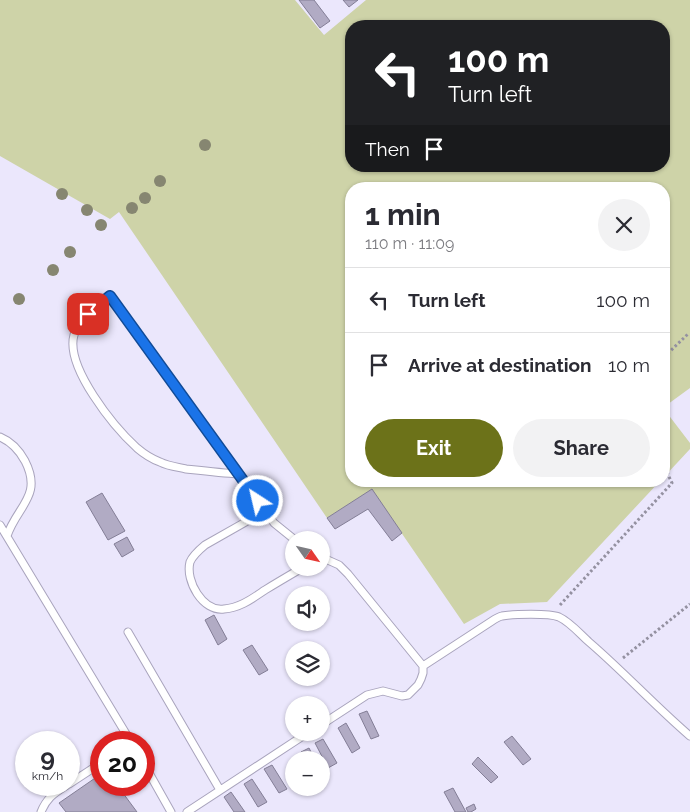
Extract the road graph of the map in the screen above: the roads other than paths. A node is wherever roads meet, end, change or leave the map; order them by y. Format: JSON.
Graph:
{"nodes":[{"id":1,"x":0,"y":438,"type":"edge"},
{"id":2,"x":239,"y":474,"type":"junction"},
{"id":3,"x":265,"y":511,"type":"junction"},
{"id":4,"x":0,"y":525,"type":"edge"},
{"id":5,"x":285,"y":532,"type":"edge"},
{"id":6,"x":7,"y":536,"type":"junction"},
{"id":7,"x":330,"y":561,"type":"edge"},
{"id":8,"x":288,"y":576,"type":"edge"},
{"id":9,"x":128,"y":632,"type":"dead end"},
{"id":10,"x":423,"y":666,"type":"junction"},
{"id":11,"x":330,"y":719,"type":"edge"},
{"id":12,"x":124,"y":731,"type":"edge"},
{"id":13,"x":690,"y":736,"type":"edge"},
{"id":14,"x":296,"y":741,"type":"edge"},
{"id":15,"x":155,"y":784,"type":"edge"},
{"id":16,"x":220,"y":790,"type":"junction"},
{"id":17,"x":51,"y":796,"type":"edge"},
{"id":18,"x":41,"y":812,"type":"edge"},
{"id":19,"x":171,"y":812,"type":"edge"},
{"id":20,"x":187,"y":812,"type":"edge"}],
"edges":[{"from":1,"to":6,"type":"lane"},
{"from":2,"to":2,"type":"lane"},
{"from":2,"to":3,"type":"lane"},
{"from":3,"to":5,"type":"lane"},
{"from":3,"to":8,"type":"lane"},
{"from":4,"to":6,"type":"lane"},
{"from":6,"to":12,"type":"lane"},
{"from":7,"to":10,"type":"lane"},
{"from":9,"to":16,"type":"lane"},
{"from":10,"to":11,"type":"lane"},
{"from":10,"to":13,"type":"lane"},
{"from":14,"to":16,"type":"lane"},
{"from":15,"to":19,"type":"lane"},
{"from":16,"to":20,"type":"lane"},
{"from":17,"to":18,"type":"lane"}]}
